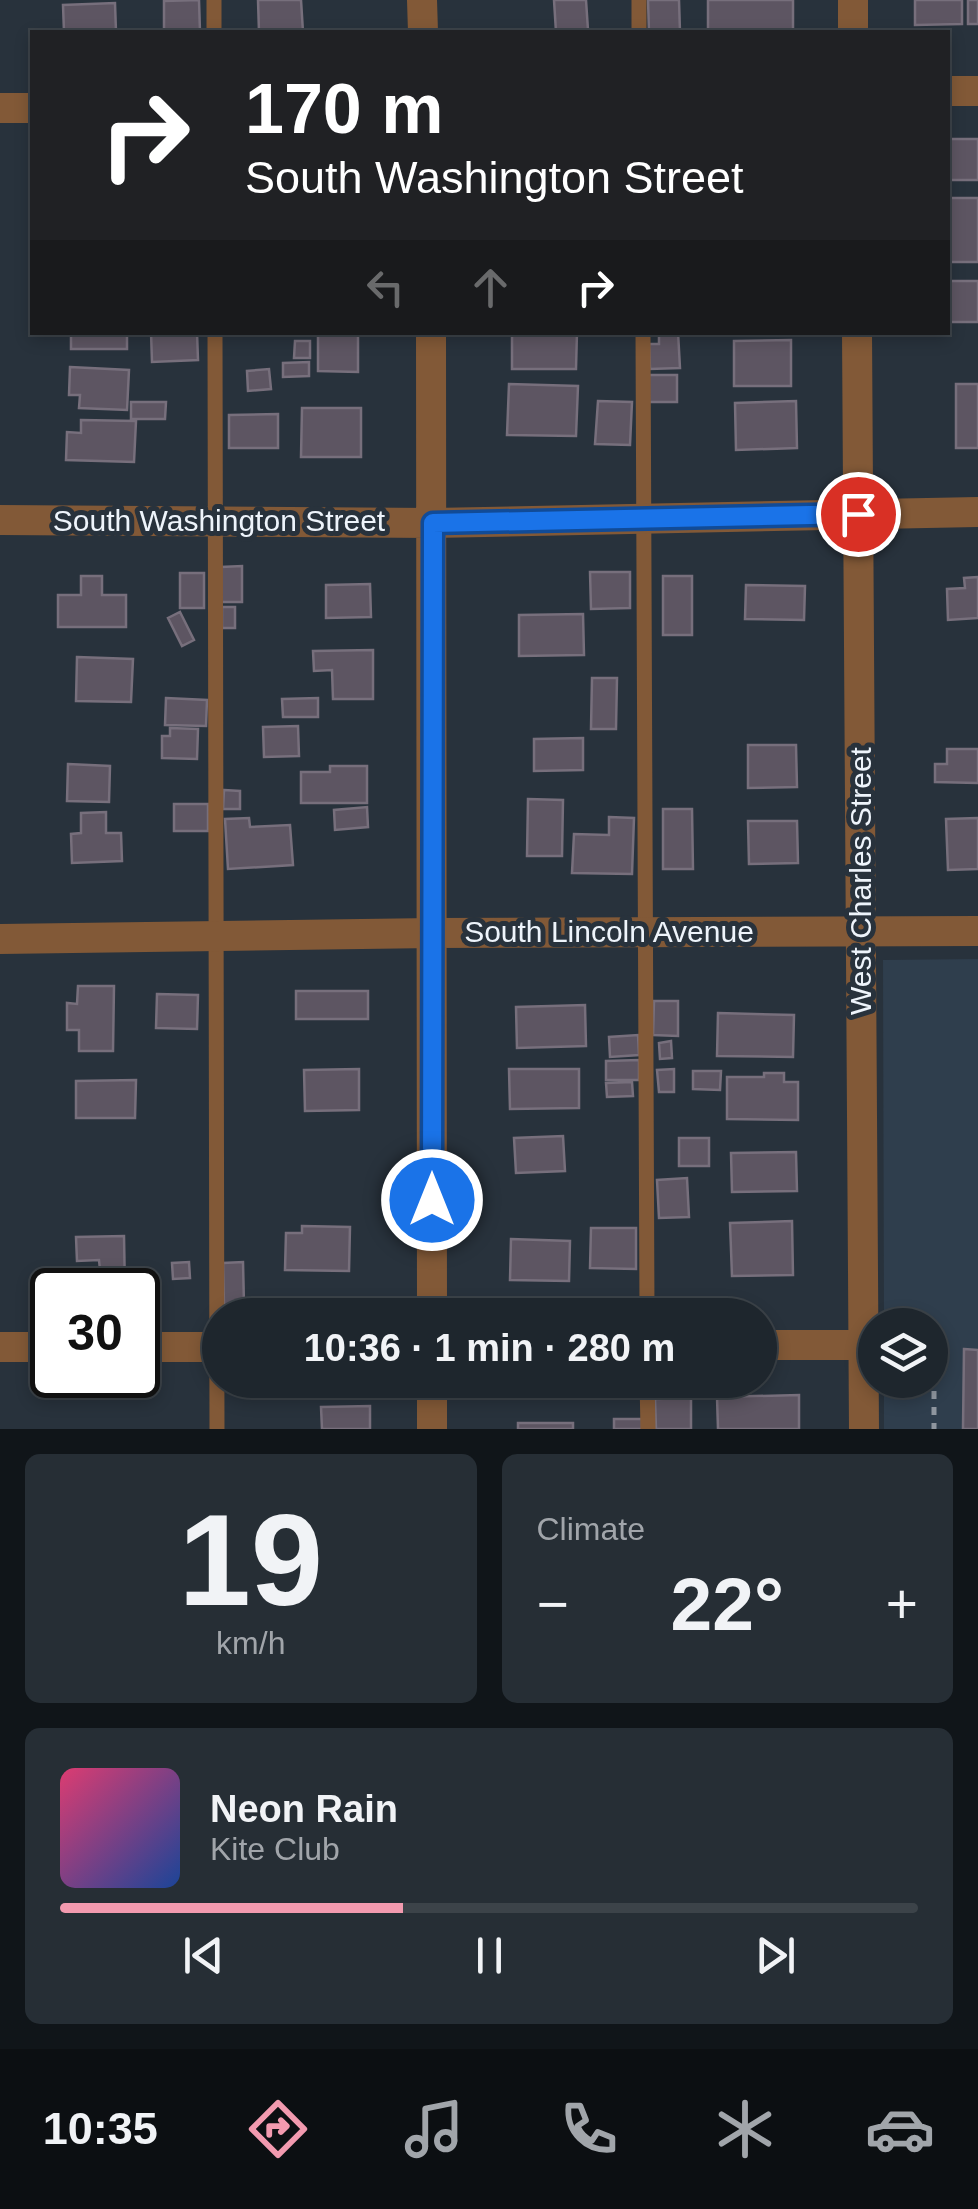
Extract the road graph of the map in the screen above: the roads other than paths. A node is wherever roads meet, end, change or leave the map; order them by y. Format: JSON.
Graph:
{"nodes":[{"id":1,"x":214,"y":0,"type":"edge"},
{"id":2,"x":422,"y":0,"type":"edge"},
{"id":3,"x":639,"y":0,"type":"edge"},
{"id":4,"x":853,"y":0,"type":"edge"},
{"id":5,"x":214,"y":30,"type":"edge"},
{"id":6,"x":423,"y":30,"type":"edge"},
{"id":7,"x":639,"y":30,"type":"edge"},
{"id":8,"x":853,"y":30,"type":"edge"},
{"id":9,"x":950,"y":91,"type":"edge"},
{"id":10,"x":978,"y":91,"type":"edge"},
{"id":11,"x":0,"y":108,"type":"edge"},
{"id":12,"x":30,"y":108,"type":"edge"},
{"id":13,"x":215,"y":335,"type":"edge"},
{"id":14,"x":431,"y":335,"type":"edge"},
{"id":15,"x":643,"y":335,"type":"edge"},
{"id":16,"x":856,"y":335,"type":"edge"},
{"id":17,"x":978,"y":512,"type":"edge"},
{"id":18,"x":858,"y":514,"type":"junction"},
{"id":19,"x":646,"y":518,"type":"junction"},
{"id":20,"x":0,"y":520,"type":"edge"},
{"id":21,"x":216,"y":522,"type":"junction"},
{"id":22,"x":433,"y":523,"type":"junction"},
{"id":23,"x":862,"y":930,"type":"junction"},
{"id":24,"x":978,"y":930,"type":"edge"},
{"id":25,"x":644,"y":932,"type":"junction"},
{"id":26,"x":433,"y":933,"type":"junction"},
{"id":27,"x":216,"y":936,"type":"junction"},
{"id":28,"x":0,"y":939,"type":"edge"},
{"id":29,"x":218,"y":1298,"type":"edge"},
{"id":30,"x":432,"y":1298,"type":"edge"},
{"id":31,"x":646,"y":1298,"type":"edge"},
{"id":32,"x":865,"y":1308,"type":"edge"},
{"id":33,"x":858,"y":1345,"type":"edge"},
{"id":34,"x":202,"y":1346,"type":"edge"},
{"id":35,"x":777,"y":1346,"type":"edge"},
{"id":36,"x":0,"y":1347,"type":"edge"},
{"id":37,"x":30,"y":1347,"type":"edge"},
{"id":38,"x":160,"y":1347,"type":"edge"},
{"id":39,"x":217,"y":1398,"type":"edge"},
{"id":40,"x":432,"y":1398,"type":"edge"},
{"id":41,"x":647,"y":1398,"type":"edge"},
{"id":42,"x":864,"y":1398,"type":"edge"},
{"id":43,"x":217,"y":1429,"type":"edge"},
{"id":44,"x":432,"y":1429,"type":"edge"},
{"id":45,"x":648,"y":1429,"type":"edge"},
{"id":46,"x":864,"y":1429,"type":"edge"}],
"edges":[{"from":1,"to":5,"type":"lane"},
{"from":2,"to":6,"type":"street"},
{"from":3,"to":7,"type":"lane"},
{"from":4,"to":8,"type":"street"},
{"from":9,"to":10,"type":"street"},
{"from":11,"to":12,"type":"street"},
{"from":13,"to":21,"type":"lane"},
{"from":14,"to":22,"type":"street"},
{"from":15,"to":19,"type":"lane"},
{"from":16,"to":18,"type":"street","name":"West Charles Street"},
{"from":17,"to":18,"type":"street","name":"South Washington Street"},
{"from":18,"to":19,"type":"street","name":"South Washington Street"},
{"from":18,"to":23,"type":"street","name":"West Charles Street"},
{"from":19,"to":22,"type":"street","name":"South Washington Street"},
{"from":19,"to":25,"type":"lane"},
{"from":20,"to":21,"type":"street","name":"South Washington Street"},
{"from":21,"to":22,"type":"street","name":"South Washington Street"},
{"from":21,"to":27,"type":"lane"},
{"from":22,"to":26,"type":"street"},
{"from":23,"to":24,"type":"street","name":"South Lincoln Avenue"},
{"from":23,"to":25,"type":"street","name":"South Lincoln Avenue"},
{"from":23,"to":32,"type":"street","name":"West Charles Street"},
{"from":25,"to":26,"type":"street","name":"South Lincoln Avenue"},
{"from":25,"to":31,"type":"lane"},
{"from":26,"to":27,"type":"street","name":"South Lincoln Avenue"},
{"from":26,"to":30,"type":"street"},
{"from":27,"to":28,"type":"street","name":"South Lincoln Avenue"},
{"from":27,"to":29,"type":"lane"},
{"from":33,"to":35,"type":"street"},
{"from":34,"to":38,"type":"street"},
{"from":36,"to":37,"type":"street"},
{"from":39,"to":43,"type":"lane"},
{"from":40,"to":44,"type":"street"},
{"from":41,"to":45,"type":"lane"},
{"from":42,"to":46,"type":"street","name":"West Charles Street"}]}
